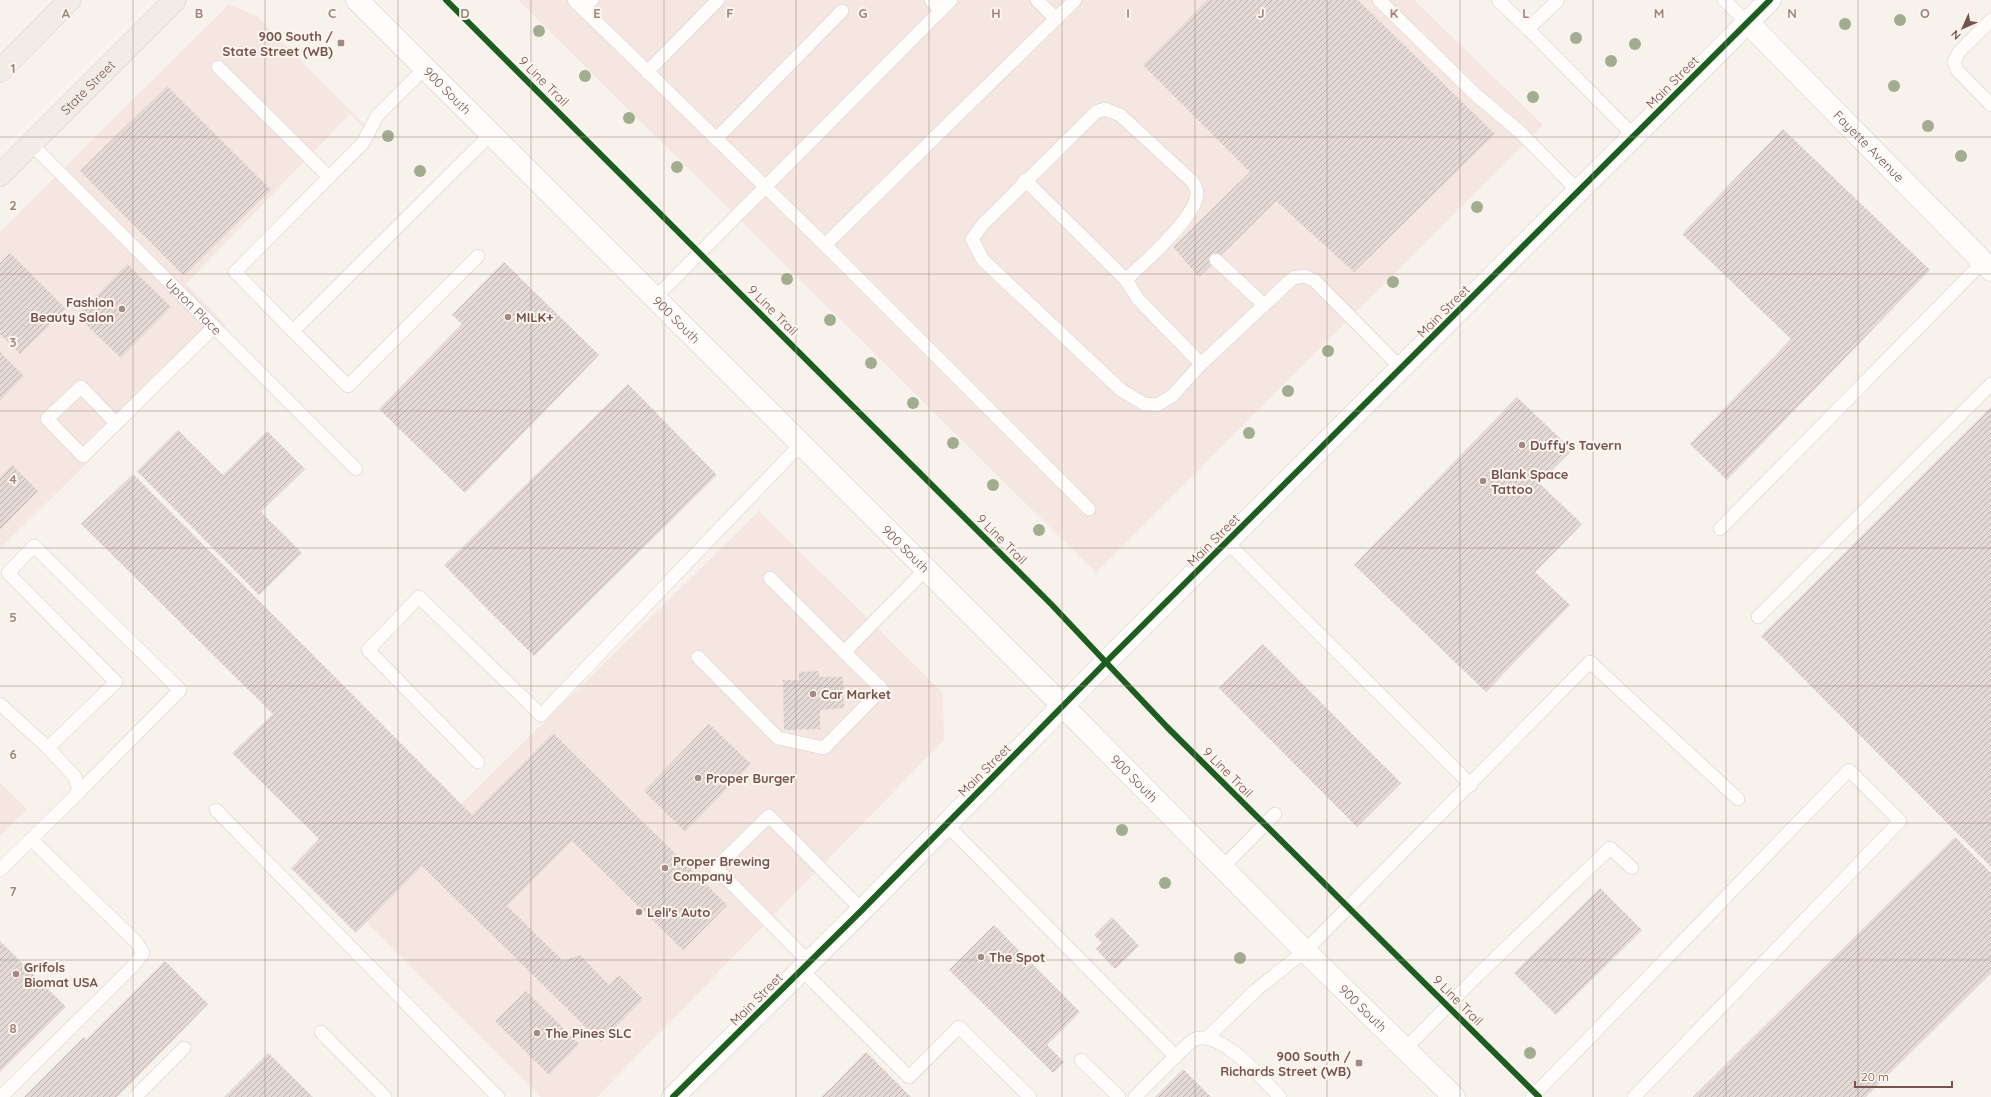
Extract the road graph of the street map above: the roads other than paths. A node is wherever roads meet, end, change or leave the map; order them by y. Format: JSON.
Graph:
{"nodes":[{"id":1,"x":70,"y":0,"type":"edge"},
{"id":2,"x":175,"y":0,"type":"edge"},
{"id":3,"x":357,"y":0,"type":"edge"},
{"id":4,"x":718,"y":0,"type":"edge"},
{"id":5,"x":931,"y":0,"type":"edge"},
{"id":6,"x":951,"y":0,"type":"edge"},
{"id":7,"x":1037,"y":0,"type":"edge"},
{"id":8,"x":1075,"y":0,"type":"edge"},
{"id":9,"x":1379,"y":0,"type":"edge"},
{"id":10,"x":1498,"y":0,"type":"edge"},
{"id":11,"x":1558,"y":0,"type":"edge"},
{"id":12,"x":1724,"y":0,"type":"edge"},
{"id":13,"x":1770,"y":0,"type":"edge"},
{"id":14,"x":583,"y":3,"type":"edge"},
{"id":15,"x":941,"y":10,"type":"junction"},
{"id":16,"x":842,"y":11,"type":"dead end"},
{"id":17,"x":1056,"y":19,"type":"junction"},
{"id":18,"x":1991,"y":20,"type":"edge"},
{"id":19,"x":1747,"y":22,"type":"junction"},
{"id":20,"x":1528,"y":30,"type":"junction"},
{"id":21,"x":218,"y":67,"type":"dead end"},
{"id":22,"x":425,"y":68,"type":"junction"},
{"id":23,"x":0,"y":71,"type":"edge"},
{"id":24,"x":648,"y":72,"type":"junction"},
{"id":25,"x":1991,"y":105,"type":"edge"},
{"id":26,"x":491,"y":134,"type":"junction"},
{"id":27,"x":1634,"y":136,"type":"junction"},
{"id":28,"x":716,"y":139,"type":"junction"},
{"id":29,"x":31,"y":144,"type":"junction"},
{"id":30,"x":0,"y":175,"type":"edge"},
{"id":31,"x":329,"y":177,"type":"junction"},
{"id":32,"x":1025,"y":180,"type":"junction"},
{"id":33,"x":765,"y":187,"type":"junction"},
{"id":34,"x":1578,"y":191,"type":"junction"},
{"id":35,"x":825,"y":245,"type":"junction"},
{"id":36,"x":478,"y":256,"type":"dead end"},
{"id":37,"x":1216,"y":260,"type":"dead end"},
{"id":38,"x":1987,"y":266,"type":"edge"},
{"id":39,"x":1126,"y":280,"type":"junction"},
{"id":40,"x":655,"y":298,"type":"junction"},
{"id":41,"x":1263,"y":304,"type":"junction"},
{"id":42,"x":214,"y":327,"type":"junction"},
{"id":43,"x":293,"y":331,"type":"junction"},
{"id":44,"x":1201,"y":364,"type":"junction"},
{"id":45,"x":1402,"y":368,"type":"junction"},
{"id":46,"x":1991,"y":384,"type":"edge"},
{"id":47,"x":116,"y":423,"type":"junction"},
{"id":48,"x":801,"y":444,"type":"junction"},
{"id":49,"x":356,"y":469,"type":"dead end"},
{"id":50,"x":1089,"y":509,"type":"dead end"},
{"id":51,"x":1720,"y":529,"type":"dead end"},
{"id":52,"x":1227,"y":542,"type":"junction"},
{"id":53,"x":926,"y":569,"type":"junction"},
{"id":54,"x":770,"y":578,"type":"dead end"},
{"id":55,"x":1758,"y":617,"type":"dead end"},
{"id":56,"x":844,"y":652,"type":"junction"},
{"id":57,"x":698,"y":657,"type":"dead end"},
{"id":58,"x":0,"y":704,"type":"edge"},
{"id":59,"x":1063,"y":706,"type":"junction"},
{"id":60,"x":48,"y":748,"type":"junction"},
{"id":61,"x":478,"y":762,"type":"dead end"},
{"id":62,"x":1471,"y":785,"type":"junction"},
{"id":63,"x":79,"y":792,"type":"junction"},
{"id":64,"x":1738,"y":799,"type":"dead end"},
{"id":65,"x":216,"y":810,"type":"dead end"},
{"id":66,"x":1275,"y":814,"type":"dead end"},
{"id":67,"x":946,"y":824,"type":"junction"},
{"id":68,"x":32,"y":839,"type":"junction"},
{"id":69,"x":1222,"y":868,"type":"junction"},
{"id":70,"x":1632,"y":868,"type":"dead end"},
{"id":71,"x":0,"y":870,"type":"edge"},
{"id":72,"x":862,"y":910,"type":"junction"},
{"id":73,"x":1305,"y":951,"type":"junction"},
{"id":74,"x":805,"y":966,"type":"junction"},
{"id":75,"x":321,"y":1032,"type":"dead end"},
{"id":76,"x":1208,"y":1037,"type":"junction"},
{"id":77,"x":184,"y":1048,"type":"dead end"},
{"id":78,"x":1405,"y":1049,"type":"junction"},
{"id":79,"x":1176,"y":1057,"type":"junction"},
{"id":80,"x":1081,"y":1060,"type":"dead end"},
{"id":81,"x":675,"y":1096,"type":"edge"},
{"id":82,"x":1,"y":1097,"type":"edge"},
{"id":83,"x":136,"y":1097,"type":"edge"},
{"id":84,"x":385,"y":1097,"type":"edge"},
{"id":85,"x":498,"y":1097,"type":"edge"},
{"id":86,"x":1030,"y":1097,"type":"edge"},
{"id":87,"x":1119,"y":1097,"type":"edge"},
{"id":88,"x":1135,"y":1097,"type":"edge"},
{"id":89,"x":1280,"y":1097,"type":"edge"},
{"id":90,"x":1454,"y":1097,"type":"edge"},
{"id":91,"x":1532,"y":1097,"type":"edge"},
{"id":92,"x":1634,"y":1097,"type":"edge"}],
"edges":[{"from":1,"to":23,"type":"main road"},
{"from":2,"to":29,"type":"main road","name":"State Street"},
{"from":3,"to":22,"type":"street","name":"900 South"},
{"from":4,"to":24,"type":"lane"},
{"from":5,"to":15,"type":"lane"},
{"from":6,"to":15,"type":"lane"},
{"from":7,"to":17,"type":"lane"},
{"from":8,"to":17,"type":"lane"},
{"from":9,"to":34,"type":"lane"},
{"from":10,"to":20,"type":"lane"},
{"from":11,"to":20,"type":"lane"},
{"from":12,"to":19,"type":"lane"},
{"from":13,"to":19,"type":"street","name":"Main Street"},
{"from":14,"to":24,"type":"lane"},
{"from":15,"to":33,"type":"lane"},
{"from":16,"to":28,"type":"lane"},
{"from":17,"to":35,"type":"lane"},
{"from":18,"to":25,"type":"lane"},
{"from":19,"to":27,"type":"street","name":"Main Street"},
{"from":19,"to":38,"type":"street","name":"Fayette Avenue"},
{"from":20,"to":27,"type":"lane"},
{"from":21,"to":31,"type":"lane"},
{"from":22,"to":26,"type":"street","name":"900 South"},
{"from":22,"to":31,"type":"lane"},
{"from":24,"to":28,"type":"lane"},
{"from":26,"to":40,"type":"street","name":"900 South"},
{"from":26,"to":43,"type":"lane"},
{"from":27,"to":34,"type":"street","name":"Main Street"},
{"from":28,"to":33,"type":"lane"},
{"from":29,"to":30,"type":"main road","name":"State Street"},
{"from":29,"to":42,"type":"lane","name":"Upton Place"},
{"from":31,"to":43,"type":"lane"},
{"from":32,"to":39,"type":"lane"},
{"from":32,"to":39,"type":"lane"},
{"from":32,"to":44,"type":"lane"},
{"from":33,"to":35,"type":"lane"},
{"from":33,"to":40,"type":"lane"},
{"from":34,"to":45,"type":"street","name":"Main Street"},
{"from":35,"to":50,"type":"lane"},
{"from":36,"to":43,"type":"lane"},
{"from":37,"to":41,"type":"lane"},
{"from":38,"to":51,"type":"lane"},
{"from":39,"to":44,"type":"lane"},
{"from":40,"to":48,"type":"street","name":"900 South"},
{"from":41,"to":44,"type":"lane"},
{"from":41,"to":45,"type":"lane"},
{"from":42,"to":47,"type":"lane"},
{"from":42,"to":49,"type":"lane","name":"Upton Place"},
{"from":45,"to":52,"type":"street","name":"Main Street"},
{"from":46,"to":55,"type":"lane"},
{"from":47,"to":47,"type":"lane"},
{"from":48,"to":53,"type":"street","name":"900 South"},
{"from":48,"to":61,"type":"lane"},
{"from":52,"to":59,"type":"street","name":"Main Street"},
{"from":52,"to":62,"type":"lane"},
{"from":53,"to":56,"type":"lane"},
{"from":53,"to":59,"type":"street","name":"900 South"},
{"from":54,"to":56,"type":"lane"},
{"from":56,"to":57,"type":"lane"},
{"from":58,"to":60,"type":"lane"},
{"from":59,"to":67,"type":"street","name":"Main Street"},
{"from":59,"to":69,"type":"street","name":"900 South"},
{"from":60,"to":63,"type":"lane"},
{"from":60,"to":63,"type":"lane"},
{"from":62,"to":64,"type":"lane"},
{"from":62,"to":73,"type":"lane"},
{"from":63,"to":68,"type":"lane"},
{"from":65,"to":85,"type":"lane"},
{"from":66,"to":69,"type":"lane"},
{"from":67,"to":72,"type":"street","name":"Main Street"},
{"from":67,"to":79,"type":"lane"},
{"from":68,"to":71,"type":"lane"},
{"from":68,"to":82,"type":"lane"},
{"from":69,"to":73,"type":"street","name":"900 South"},
{"from":70,"to":78,"type":"lane"},
{"from":72,"to":74,"type":"street","name":"Main Street"},
{"from":72,"to":74,"type":"lane"},
{"from":73,"to":76,"type":"lane"},
{"from":73,"to":78,"type":"street","name":"900 South"},
{"from":74,"to":81,"type":"street","name":"Main Street"},
{"from":74,"to":86,"type":"lane"},
{"from":75,"to":84,"type":"lane"},
{"from":76,"to":79,"type":"lane"},
{"from":76,"to":89,"type":"lane"},
{"from":77,"to":83,"type":"lane"},
{"from":78,"to":90,"type":"street","name":"900 South"},
{"from":79,"to":88,"type":"lane"},
{"from":80,"to":87,"type":"lane"},
{"from":91,"to":92,"type":"lane"}]}
